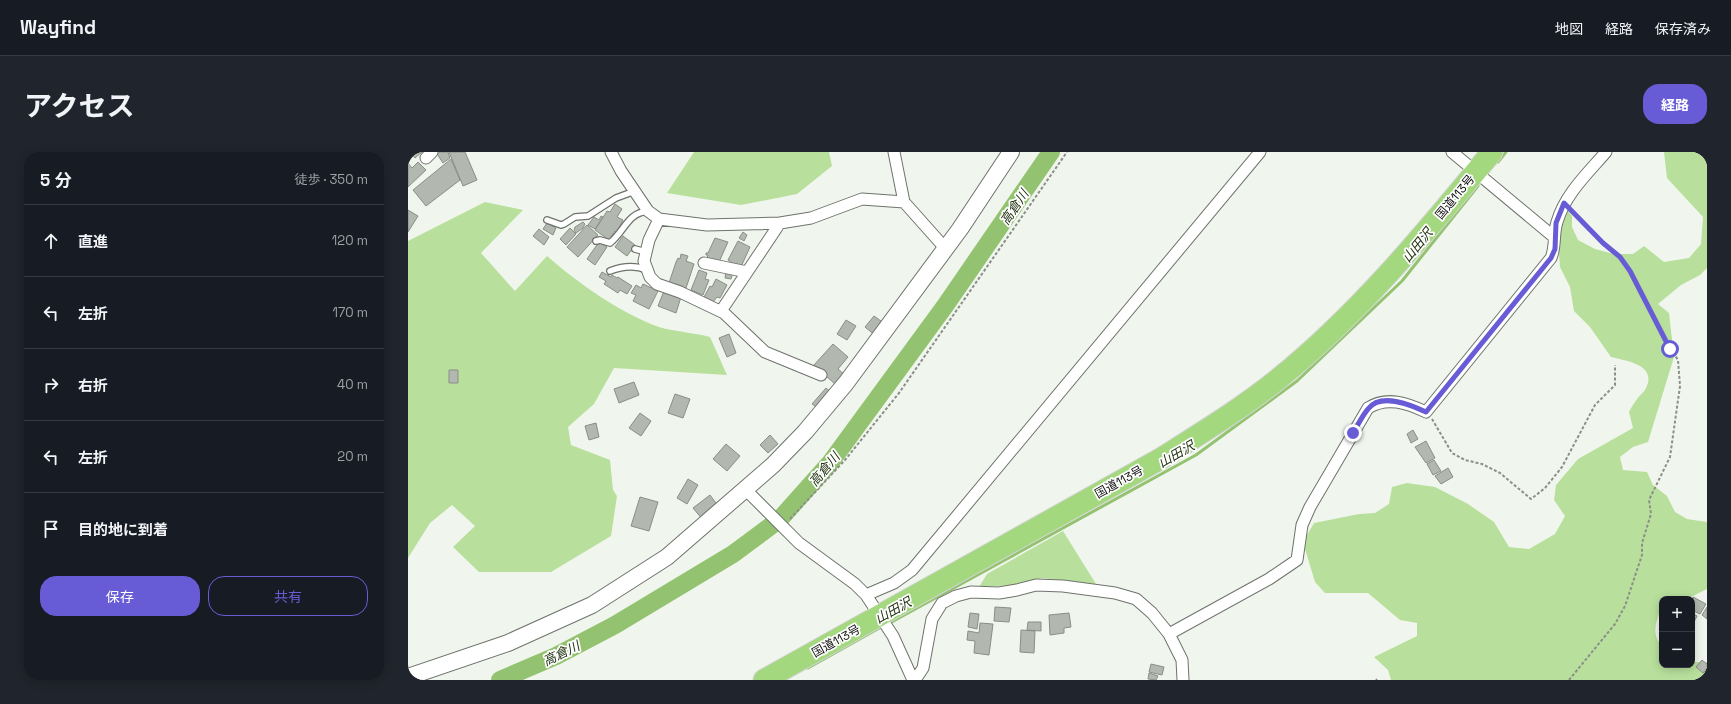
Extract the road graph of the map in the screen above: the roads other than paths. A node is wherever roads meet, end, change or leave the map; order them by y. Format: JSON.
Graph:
{"nodes":[{"id":1,"x":611,"y":152,"type":"edge"},
{"id":2,"x":894,"y":152,"type":"edge"},
{"id":3,"x":1011,"y":152,"type":"edge"},
{"id":4,"x":1260,"y":152,"type":"edge"},
{"id":5,"x":1452,"y":152,"type":"edge"},
{"id":6,"x":1492,"y":152,"type":"edge"},
{"id":7,"x":1606,"y":152,"type":"edge"},
{"id":8,"x":1476,"y":172,"type":"junction"},
{"id":9,"x":635,"y":192,"type":"junction"},
{"id":10,"x":904,"y":202,"type":"junction"},
{"id":11,"x":648,"y":211,"type":"junction"},
{"id":12,"x":659,"y":219,"type":"junction"},
{"id":13,"x":547,"y":220,"type":"dead end"},
{"id":14,"x":780,"y":223,"type":"junction"},
{"id":15,"x":1554,"y":237,"type":"junction"},
{"id":16,"x":596,"y":241,"type":"dead end"},
{"id":17,"x":635,"y":248,"type":"dead end"},
{"id":18,"x":945,"y":248,"type":"junction"},
{"id":19,"x":646,"y":252,"type":"junction"},
{"id":20,"x":704,"y":262,"type":"dead end"},
{"id":21,"x":648,"y":270,"type":"junction"},
{"id":22,"x":610,"y":271,"type":"dead end"},
{"id":23,"x":747,"y":272,"type":"junction"},
{"id":24,"x":720,"y":311,"type":"junction"},
{"id":25,"x":822,"y":375,"type":"dead end"},
{"id":26,"x":745,"y":489,"type":"junction"},
{"id":27,"x":866,"y":595,"type":"junction"},
{"id":28,"x":880,"y":616,"type":"junction"},
{"id":29,"x":1169,"y":634,"type":"junction"},
{"id":30,"x":408,"y":677,"type":"edge"},
{"id":31,"x":764,"y":680,"type":"edge"},
{"id":32,"x":914,"y":680,"type":"edge"},
{"id":33,"x":1183,"y":680,"type":"edge"}],
"edges":[{"from":1,"to":9,"type":"street"},
{"from":2,"to":10,"type":"street"},
{"from":3,"to":18,"type":"street"},
{"from":4,"to":27,"type":"street"},
{"from":5,"to":8,"type":"street"},
{"from":6,"to":8,"type":"highway","name":"国道113号"},
{"from":7,"to":15,"type":"street"},
{"from":8,"to":15,"type":"street"},
{"from":8,"to":28,"type":"highway","name":"国道113号"},
{"from":9,"to":11,"type":"street"},
{"from":9,"to":13,"type":"lane"},
{"from":10,"to":14,"type":"street"},
{"from":10,"to":18,"type":"street"},
{"from":11,"to":12,"type":"street"},
{"from":11,"to":16,"type":"lane"},
{"from":12,"to":14,"type":"street"},
{"from":12,"to":19,"type":"street"},
{"from":14,"to":23,"type":"street"},
{"from":15,"to":29,"type":"street"},
{"from":17,"to":19,"type":"lane"},
{"from":18,"to":26,"type":"street"},
{"from":19,"to":21,"type":"street"},
{"from":20,"to":23,"type":"street"},
{"from":21,"to":22,"type":"lane"},
{"from":21,"to":24,"type":"street"},
{"from":23,"to":24,"type":"street"},
{"from":24,"to":25,"type":"street"},
{"from":26,"to":27,"type":"street"},
{"from":26,"to":30,"type":"street"},
{"from":27,"to":28,"type":"street"},
{"from":28,"to":31,"type":"highway","name":"国道113号"},
{"from":28,"to":32,"type":"street"},
{"from":29,"to":32,"type":"street"},
{"from":29,"to":33,"type":"street"}]}
